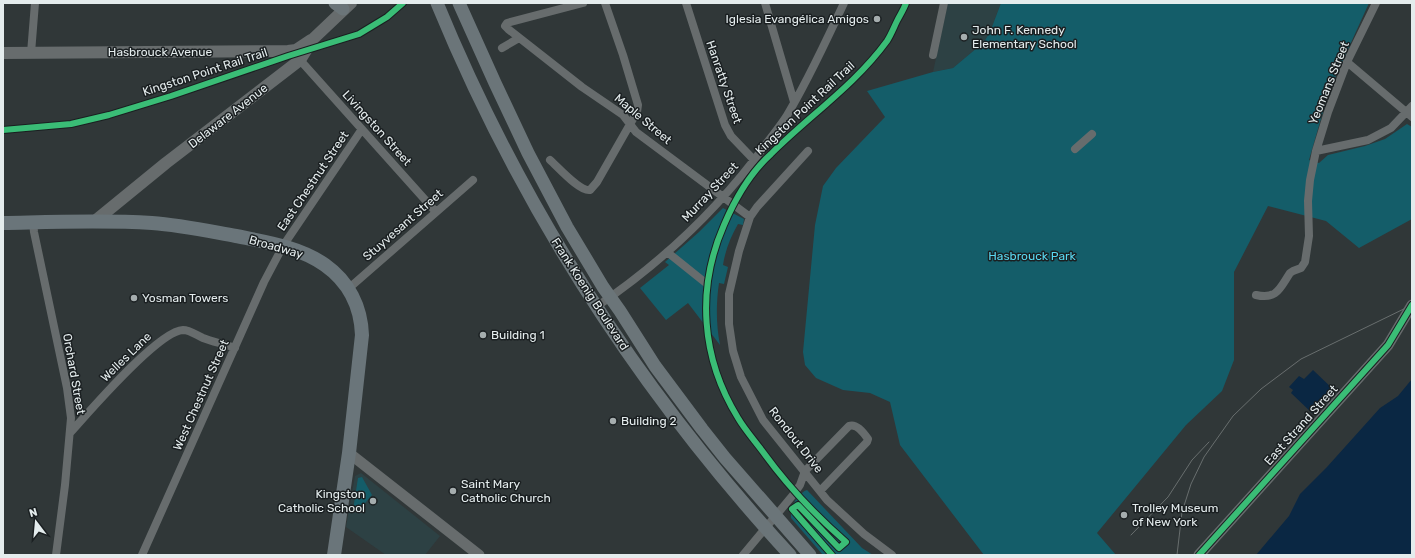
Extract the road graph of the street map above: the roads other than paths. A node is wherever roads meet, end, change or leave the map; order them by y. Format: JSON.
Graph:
{"nodes":[{"id":1,"x":35,"y":3,"type":"edge"},
{"id":2,"x":431,"y":3,"type":"edge"},
{"id":3,"x":437,"y":3,"type":"edge"},
{"id":4,"x":459,"y":3,"type":"edge"},
{"id":5,"x":583,"y":3,"type":"edge"},
{"id":6,"x":605,"y":3,"type":"edge"},
{"id":7,"x":686,"y":3,"type":"edge"},
{"id":8,"x":765,"y":3,"type":"edge"},
{"id":9,"x":844,"y":3,"type":"edge"},
{"id":10,"x":944,"y":3,"type":"edge"},
{"id":11,"x":1376,"y":3,"type":"edge"},
{"id":12,"x":342,"y":5,"type":"edge"},
{"id":13,"x":519,"y":38,"type":"junction"},
{"id":14,"x":313,"y":39,"type":"junction"},
{"id":15,"x":502,"y":48,"type":"dead end"},
{"id":16,"x":3,"y":53,"type":"edge"},
{"id":17,"x":31,"y":53,"type":"junction"},
{"id":18,"x":460,"y":55,"type":"junction"},
{"id":19,"x":933,"y":55,"type":"dead end"},
{"id":20,"x":300,"y":60,"type":"junction"},
{"id":21,"x":1347,"y":62,"type":"junction"},
{"id":22,"x":794,"y":102,"type":"junction"},
{"id":23,"x":1412,"y":106,"type":"edge"},
{"id":24,"x":1409,"y":115,"type":"edge"},
{"id":25,"x":630,"y":124,"type":"junction"},
{"id":26,"x":362,"y":129,"type":"junction"},
{"id":27,"x":1092,"y":134,"type":"dead end"},
{"id":28,"x":1075,"y":149,"type":"dead end"},
{"id":29,"x":808,"y":151,"type":"dead end"},
{"id":30,"x":1316,"y":151,"type":"junction"},
{"id":31,"x":550,"y":160,"type":"dead end"},
{"id":32,"x":754,"y":160,"type":"junction"},
{"id":33,"x":473,"y":180,"type":"dead end"},
{"id":34,"x":723,"y":197,"type":"junction"},
{"id":35,"x":436,"y":212,"type":"junction"},
{"id":36,"x":750,"y":217,"type":"junction"},
{"id":37,"x":95,"y":221,"type":"junction"},
{"id":38,"x":33,"y":222,"type":"junction"},
{"id":39,"x":3,"y":223,"type":"edge"},
{"id":40,"x":283,"y":246,"type":"junction"},
{"id":41,"x":667,"y":252,"type":"junction"},
{"id":42,"x":707,"y":284,"type":"dead end"},
{"id":43,"x":348,"y":289,"type":"junction"},
{"id":44,"x":1256,"y":295,"type":"dead end"},
{"id":45,"x":610,"y":297,"type":"junction"},
{"id":46,"x":1412,"y":305,"type":"edge"},
{"id":47,"x":596,"y":307,"type":"junction"},
{"id":48,"x":235,"y":348,"type":"junction"},
{"id":49,"x":70,"y":433,"type":"junction"},
{"id":50,"x":349,"y":453,"type":"junction"},
{"id":51,"x":805,"y":471,"type":"junction"},
{"id":52,"x":820,"y":491,"type":"junction"},
{"id":53,"x":776,"y":516,"type":"junction"},
{"id":54,"x":766,"y":529,"type":"junction"},
{"id":55,"x":473,"y":553,"type":"edge"},
{"id":56,"x":56,"y":555,"type":"edge"},
{"id":57,"x":142,"y":555,"type":"edge"},
{"id":58,"x":334,"y":555,"type":"edge"},
{"id":59,"x":743,"y":555,"type":"edge"},
{"id":60,"x":790,"y":555,"type":"edge"},
{"id":61,"x":810,"y":555,"type":"edge"},
{"id":62,"x":892,"y":555,"type":"edge"},
{"id":63,"x":1200,"y":555,"type":"edge"}],
"edges":[{"from":1,"to":17,"type":"street"},
{"from":2,"to":18,"type":"main road"},
{"from":3,"to":18,"type":"main road","name":"Frank Koenig Boulevard"},
{"from":4,"to":45,"type":"main road","name":"Frank Koenig Boulevard"},
{"from":5,"to":13,"type":"street","name":"Maple Street"},
{"from":6,"to":25,"type":"street"},
{"from":7,"to":32,"type":"street","name":"Hanratty Street"},
{"from":8,"to":22,"type":"street"},
{"from":9,"to":22,"type":"street","name":"Murray Street"},
{"from":10,"to":19,"type":"street"},
{"from":11,"to":21,"type":"street","name":"Yeomans Street"},
{"from":12,"to":14,"type":"main road","name":"Delaware Avenue"},
{"from":13,"to":15,"type":"street"},
{"from":13,"to":25,"type":"street","name":"Maple Street"},
{"from":14,"to":17,"type":"main road","name":"Hasbrouck Avenue"},
{"from":14,"to":20,"type":"main road","name":"Delaware Avenue"},
{"from":16,"to":17,"type":"main road","name":"Hasbrouck Avenue"},
{"from":18,"to":47,"type":"main road","name":"Frank Koenig Boulevard"},
{"from":20,"to":26,"type":"street","name":"Livingston Street"},
{"from":20,"to":37,"type":"main road","name":"Delaware Avenue"},
{"from":21,"to":24,"type":"street"},
{"from":21,"to":30,"type":"street","name":"Yeomans Street"},
{"from":22,"to":32,"type":"street","name":"Murray Street"},
{"from":23,"to":24,"type":"street"},
{"from":24,"to":30,"type":"street"},
{"from":25,"to":31,"type":"street"},
{"from":25,"to":34,"type":"street","name":"Maple Street"},
{"from":26,"to":35,"type":"street","name":"Livingston Street"},
{"from":26,"to":40,"type":"street","name":"East Chestnut Street"},
{"from":27,"to":28,"type":"street"},
{"from":29,"to":36,"type":"street","name":"Rondout Drive"},
{"from":30,"to":44,"type":"street","name":"Yeomans Street"},
{"from":32,"to":34,"type":"street","name":"Murray Street"},
{"from":33,"to":35,"type":"street","name":"Stuyvesant Street"},
{"from":34,"to":36,"type":"street"},
{"from":34,"to":41,"type":"street","name":"Murray Street"},
{"from":35,"to":43,"type":"street","name":"Stuyvesant Street"},
{"from":36,"to":51,"type":"street","name":"Rondout Drive"},
{"from":37,"to":38,"type":"highway","name":"Broadway"},
{"from":37,"to":40,"type":"highway","name":"Broadway"},
{"from":38,"to":39,"type":"highway","name":"Broadway"},
{"from":38,"to":49,"type":"street","name":"Orchard Street"},
{"from":40,"to":43,"type":"highway","name":"Broadway"},
{"from":40,"to":48,"type":"street","name":"West Chestnut Street"},
{"from":41,"to":42,"type":"street"},
{"from":41,"to":45,"type":"street","name":"Murray Street"},
{"from":43,"to":50,"type":"highway","name":"Broadway"},
{"from":45,"to":47,"type":"street","name":"Murray Street"},
{"from":45,"to":53,"type":"main road","name":"Frank Koenig Boulevard"},
{"from":46,"to":63,"type":"street","name":"East Strand Street"},
{"from":47,"to":54,"type":"main road","name":"Frank Koenig Boulevard"},
{"from":48,"to":49,"type":"street","name":"Welles Lane"},
{"from":48,"to":57,"type":"street","name":"West Chestnut Street"},
{"from":49,"to":56,"type":"street","name":"Orchard Street"},
{"from":50,"to":55,"type":"street"},
{"from":50,"to":58,"type":"highway","name":"Broadway"},
{"from":51,"to":52,"type":"street","name":"Rondout Drive"},
{"from":51,"to":52,"type":"street"},
{"from":51,"to":53,"type":"street"},
{"from":52,"to":62,"type":"street","name":"Rondout Drive"},
{"from":53,"to":54,"type":"street"},
{"from":53,"to":61,"type":"main road","name":"Frank Koenig Boulevard"},
{"from":54,"to":59,"type":"street"},
{"from":54,"to":60,"type":"main road","name":"Frank Koenig Boulevard"}]}
